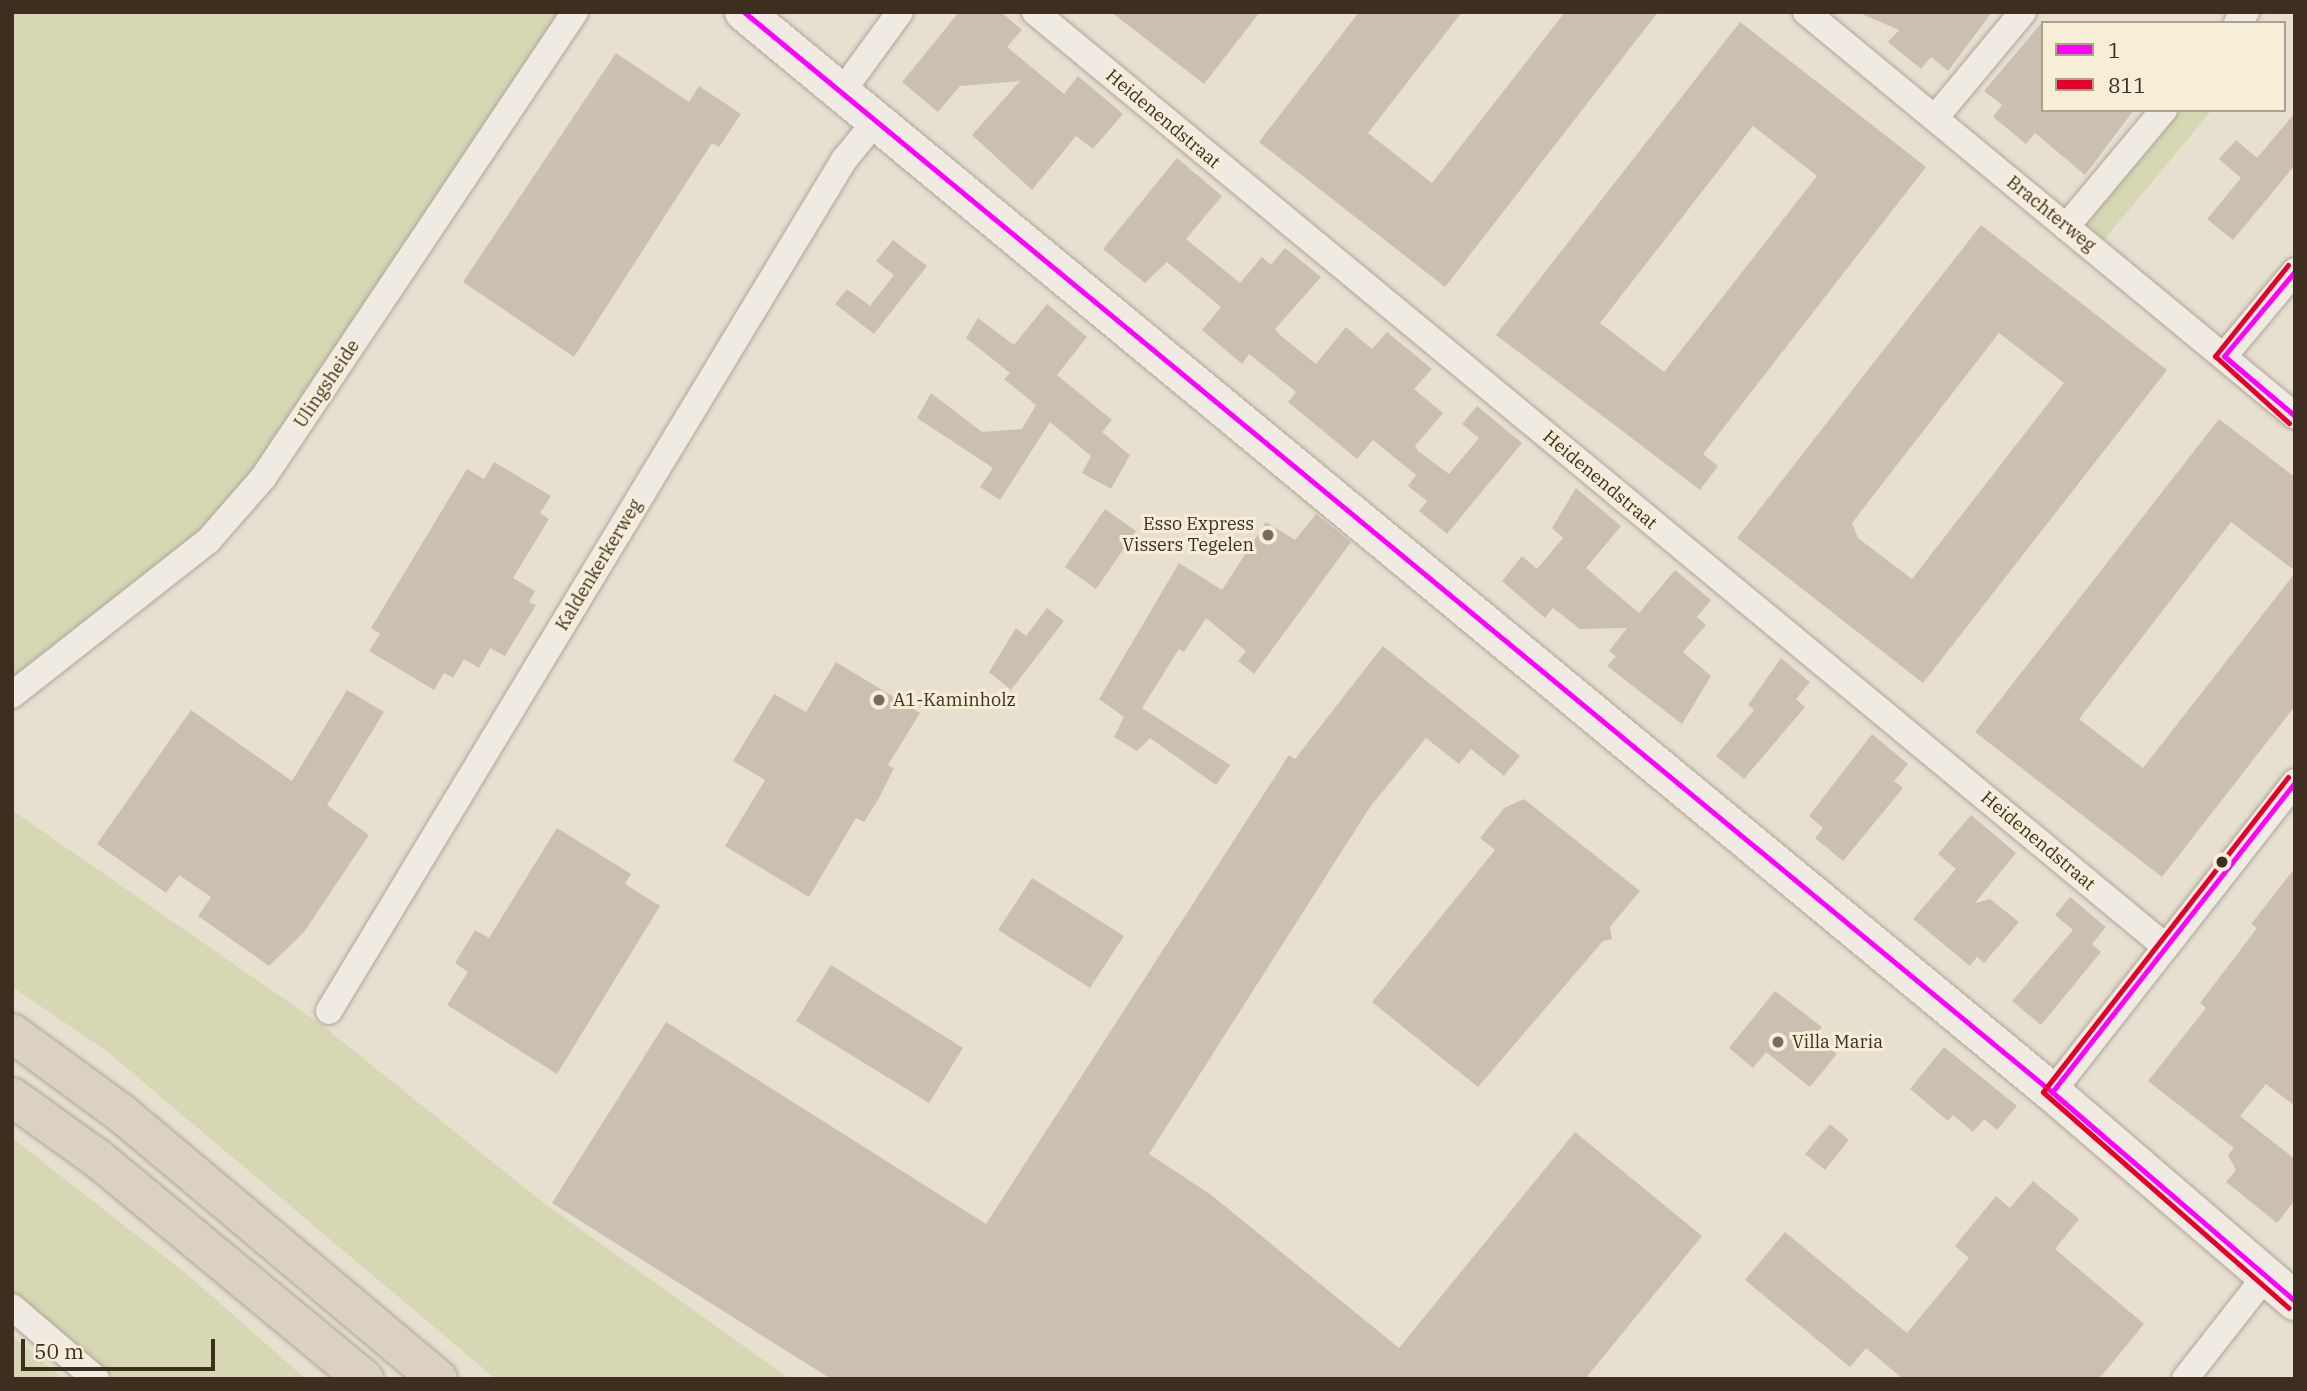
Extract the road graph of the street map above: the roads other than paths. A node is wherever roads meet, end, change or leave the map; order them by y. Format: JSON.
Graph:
{"nodes":[{"id":1,"x":575,"y":12,"type":"edge"},
{"id":2,"x":744,"y":12,"type":"edge"},
{"id":3,"x":900,"y":12,"type":"edge"},
{"id":4,"x":1035,"y":12,"type":"edge"},
{"id":5,"x":1806,"y":12,"type":"edge"},
{"id":6,"x":2023,"y":12,"type":"edge"},
{"id":7,"x":841,"y":93,"type":"junction"},
{"id":8,"x":2162,"y":112,"type":"edge"},
{"id":9,"x":1935,"y":118,"type":"junction"},
{"id":10,"x":875,"y":122,"type":"junction"},
{"id":11,"x":2066,"y":227,"type":"junction"},
{"id":12,"x":2295,"y":271,"type":"edge"},
{"id":13,"x":2224,"y":356,"type":"junction"},
{"id":14,"x":2295,"y":416,"type":"edge"},
{"id":15,"x":12,"y":695,"type":"edge"},
{"id":16,"x":2295,"y":782,"type":"edge"},
{"id":17,"x":2166,"y":947,"type":"junction"},
{"id":18,"x":329,"y":1011,"type":"dead end"},
{"id":19,"x":12,"y":1033,"type":"edge"},
{"id":20,"x":2052,"y":1092,"type":"junction"},
{"id":21,"x":12,"y":1097,"type":"edge"},
{"id":22,"x":2265,"y":1277,"type":"junction"},
{"id":23,"x":2295,"y":1301,"type":"edge"},
{"id":24,"x":12,"y":1307,"type":"edge"},
{"id":25,"x":96,"y":1379,"type":"edge"},
{"id":26,"x":364,"y":1379,"type":"edge"},
{"id":27,"x":438,"y":1379,"type":"edge"},
{"id":28,"x":2185,"y":1379,"type":"edge"}],
"edges":[{"from":1,"to":15,"type":"street","name":"Ulingsheide"},
{"from":2,"to":7,"type":"main road"},
{"from":3,"to":7,"type":"street"},
{"from":4,"to":17,"type":"street","name":"Heidenendstraat"},
{"from":5,"to":9,"type":"street","name":"Brachterweg"},
{"from":6,"to":9,"type":"street"},
{"from":7,"to":10,"type":"main road"},
{"from":8,"to":11,"type":"street"},
{"from":9,"to":11,"type":"street","name":"Brachterweg"},
{"from":10,"to":18,"type":"street","name":"Kaldenkerkerweg"},
{"from":10,"to":20,"type":"main road"},
{"from":11,"to":13,"type":"street","name":"Brachterweg"},
{"from":12,"to":13,"type":"street"},
{"from":13,"to":14,"type":"street","name":"Brachterweg"},
{"from":16,"to":17,"type":"street"},
{"from":17,"to":20,"type":"street"},
{"from":19,"to":27,"type":"highway"},
{"from":20,"to":22,"type":"main road"},
{"from":21,"to":26,"type":"highway"},
{"from":22,"to":23,"type":"main road"},
{"from":22,"to":28,"type":"street"},
{"from":24,"to":25,"type":"street"}]}
